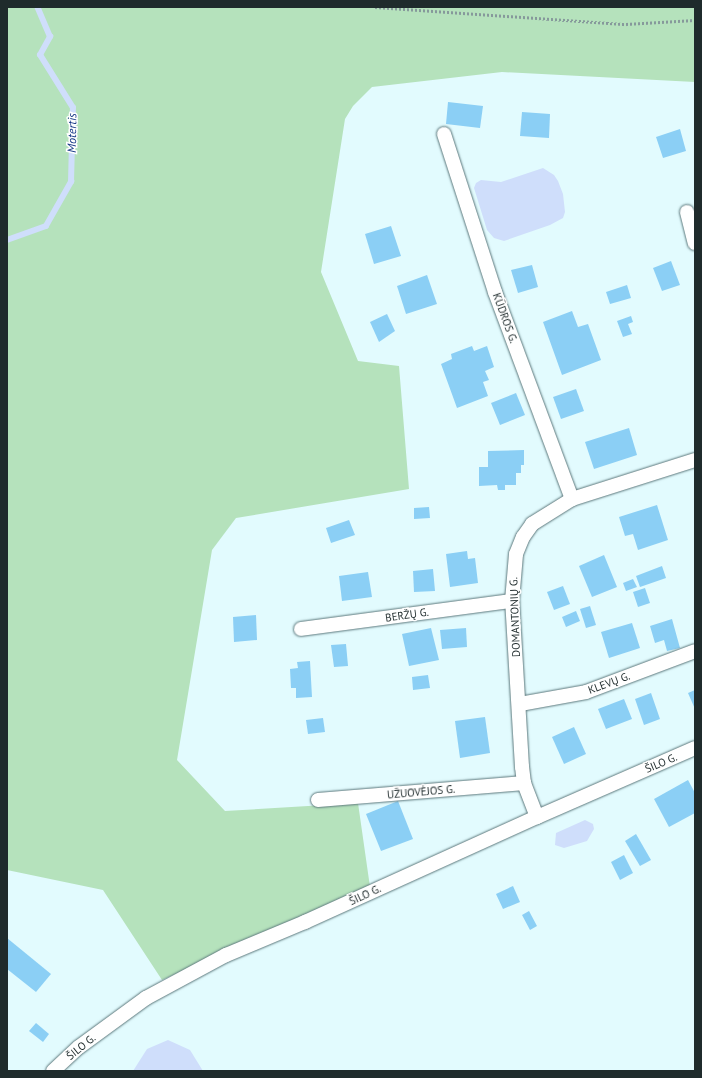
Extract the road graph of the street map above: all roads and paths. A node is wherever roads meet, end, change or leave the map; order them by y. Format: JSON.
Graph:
{"nodes":[{"id":1,"x":375,"y":7,"type":"edge"},
{"id":2,"x":695,"y":20,"type":"edge"},
{"id":3,"x":444,"y":134,"type":"dead end"},
{"id":4,"x":687,"y":212,"type":"dead end"},
{"id":5,"x":695,"y":243,"type":"edge"},
{"id":6,"x":695,"y":460,"type":"edge"},
{"id":7,"x":572,"y":499,"type":"junction"},
{"id":8,"x":512,"y":601,"type":"junction"},
{"id":9,"x":302,"y":629,"type":"dead end"},
{"id":10,"x":695,"y":651,"type":"edge"},
{"id":11,"x":520,"y":704,"type":"junction"},
{"id":12,"x":695,"y":748,"type":"edge"},
{"id":13,"x":524,"y":784,"type":"junction"},
{"id":14,"x":318,"y":800,"type":"dead end"},
{"id":15,"x":537,"y":817,"type":"junction"},
{"id":16,"x":53,"y":1071,"type":"edge"}],
"edges":[{"from":1,"to":2,"type":"path"},
{"from":3,"to":7,"type":"street","name":"KŪDROS G."},
{"from":4,"to":5,"type":"street"},
{"from":6,"to":7,"type":"street","name":"DOMANTONIŲ G."},
{"from":7,"to":8,"type":"street","name":"DOMANTONIŲ G."},
{"from":8,"to":9,"type":"street","name":"BERŽŲ G."},
{"from":8,"to":11,"type":"street","name":"DOMANTONIŲ G."},
{"from":10,"to":11,"type":"street","name":"KLEVŲ G."},
{"from":11,"to":13,"type":"street","name":"DOMANTONIŲ G."},
{"from":12,"to":15,"type":"street","name":"ŠILO G."},
{"from":13,"to":14,"type":"street","name":"UŽUOVĖJOS G."},
{"from":13,"to":15,"type":"street","name":"DOMANTONIŲ G."},
{"from":15,"to":16,"type":"street","name":"ŠILO G."}]}
